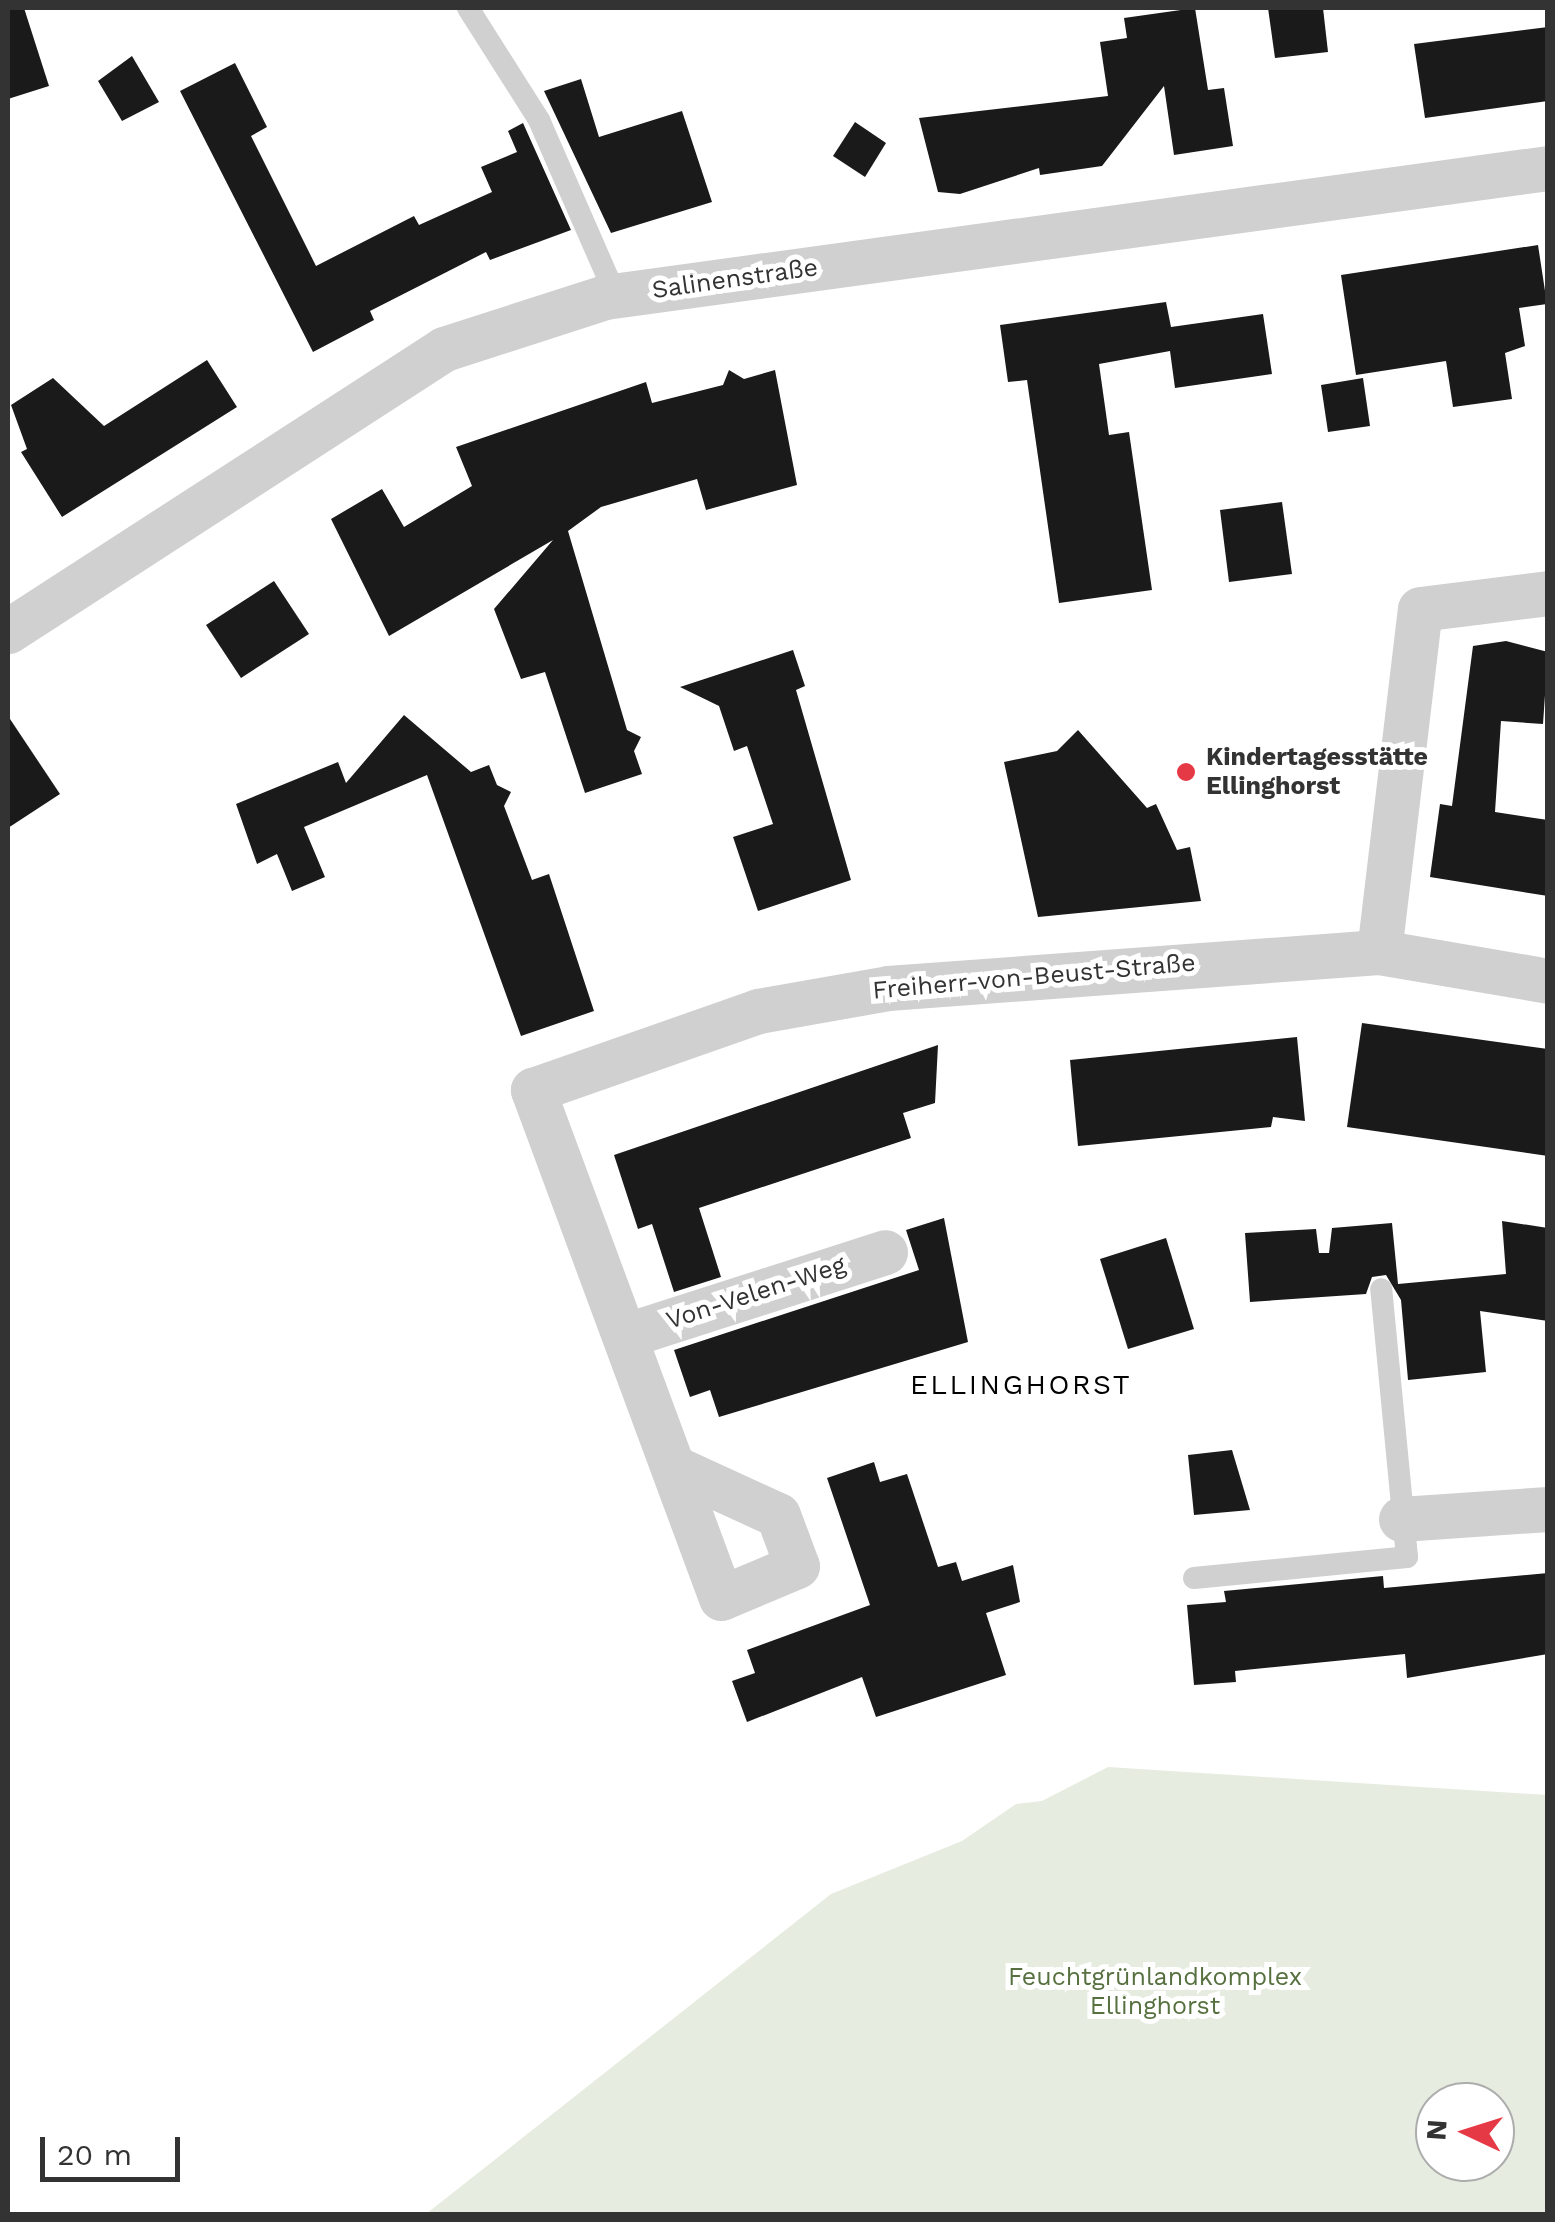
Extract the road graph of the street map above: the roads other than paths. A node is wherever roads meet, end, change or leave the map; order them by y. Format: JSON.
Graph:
{"nodes":[{"id":1,"x":468,"y":8,"type":"edge"},
{"id":2,"x":1548,"y":168,"type":"edge"},
{"id":3,"x":616,"y":296,"type":"junction"},
{"id":4,"x":1548,"y":593,"type":"edge"},
{"id":5,"x":8,"y":631,"type":"edge"},
{"id":6,"x":1379,"y":952,"type":"junction"},
{"id":7,"x":1548,"y":982,"type":"edge"},
{"id":8,"x":885,"y":1252,"type":"dead end"},
{"id":9,"x":1381,"y":1289,"type":"dead end"},
{"id":10,"x":627,"y":1334,"type":"junction"},
{"id":11,"x":673,"y":1467,"type":"dead end"},
{"id":12,"x":1548,"y":1508,"type":"edge"},
{"id":13,"x":1400,"y":1519,"type":"junction"},
{"id":14,"x":1194,"y":1578,"type":"dead end"}],
"edges":[{"from":1,"to":3,"type":"lane"},
{"from":2,"to":3,"type":"street","name":"Salinenstraße"},
{"from":3,"to":5,"type":"street","name":"Salinenstraße"},
{"from":4,"to":6,"type":"street"},
{"from":6,"to":7,"type":"street","name":"Freiherr-von-Beust-Straße"},
{"from":6,"to":10,"type":"street","name":"Freiherr-von-Beust-Straße"},
{"from":8,"to":10,"type":"street","name":"Von-Velen-Weg"},
{"from":9,"to":13,"type":"lane"},
{"from":10,"to":11,"type":"street"},
{"from":12,"to":13,"type":"street"},
{"from":13,"to":14,"type":"lane"}]}
